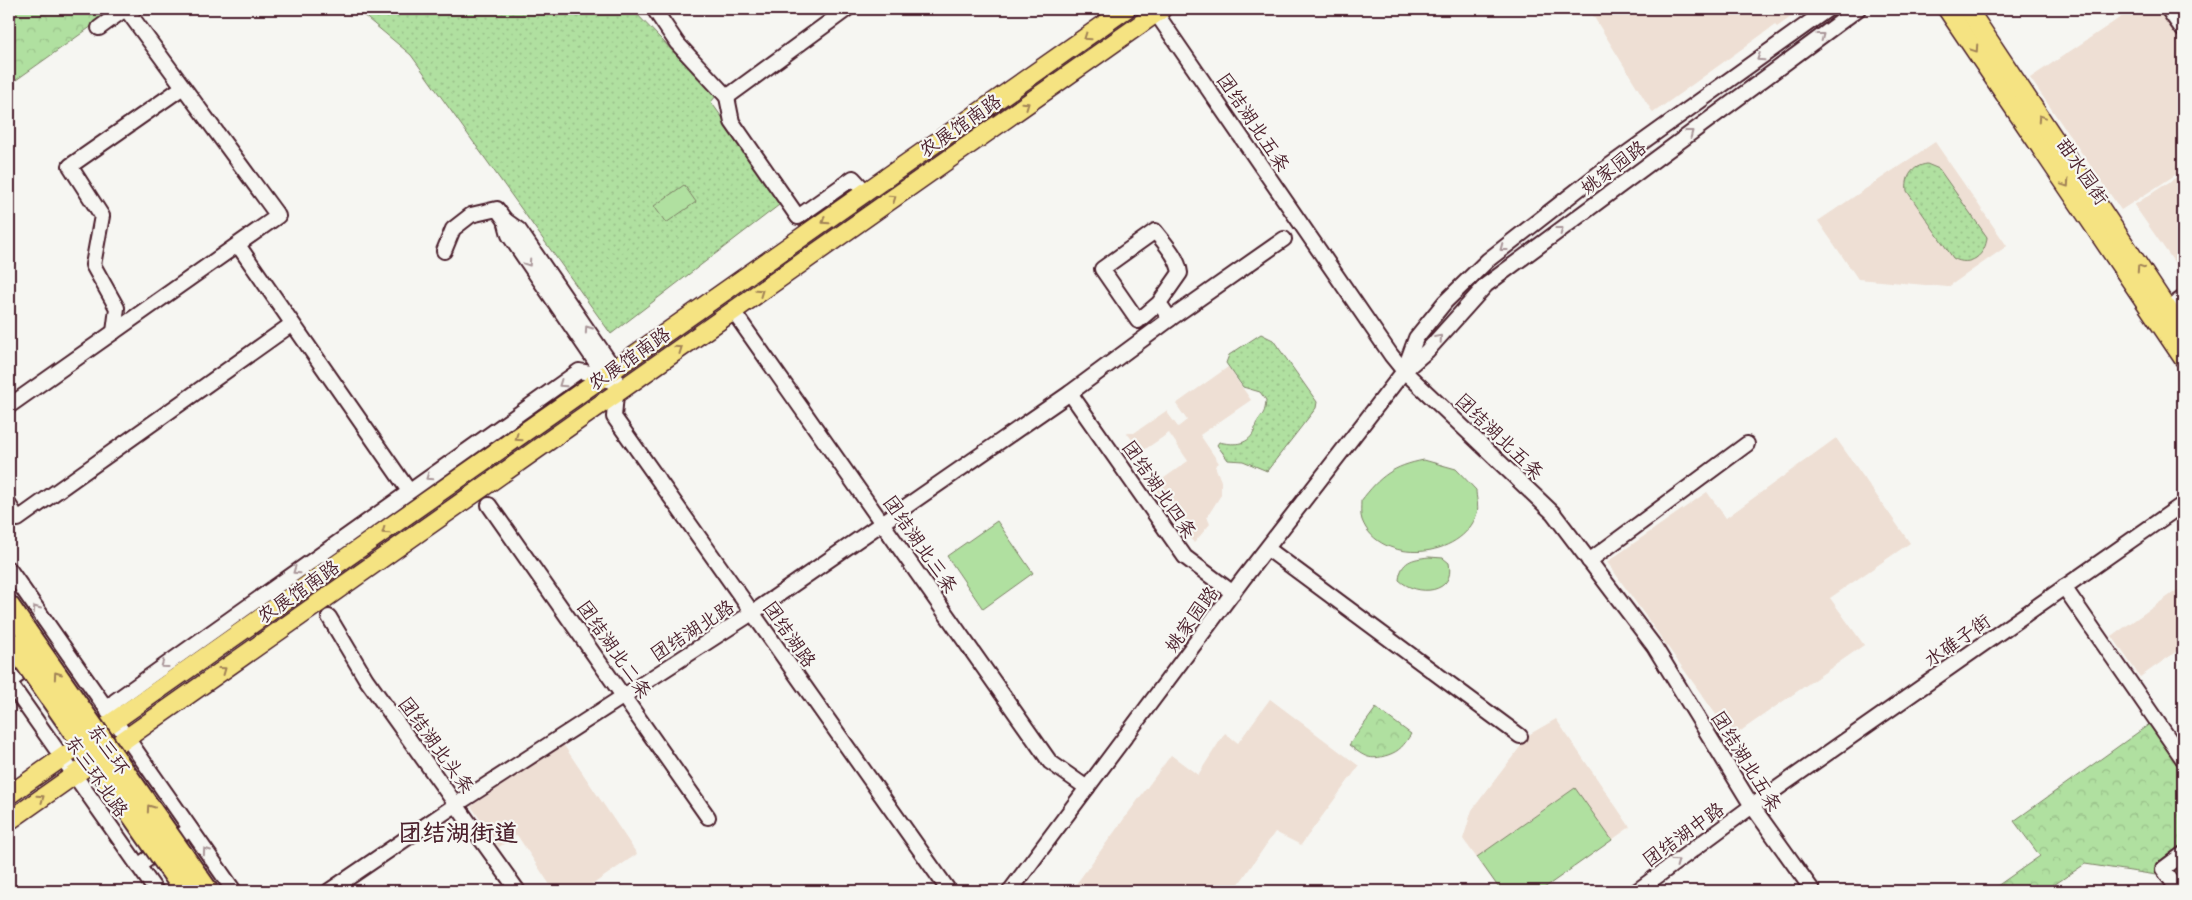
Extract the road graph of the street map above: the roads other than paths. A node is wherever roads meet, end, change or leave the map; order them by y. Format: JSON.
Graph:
{"nodes":[{"id":1,"x":126,"y":9,"type":"edge"},
{"id":2,"x":654,"y":9,"type":"edge"},
{"id":3,"x":846,"y":9,"type":"edge"},
{"id":4,"x":1126,"y":9,"type":"edge"},
{"id":5,"x":1828,"y":9,"type":"edge"},
{"id":6,"x":1858,"y":9,"type":"edge"},
{"id":7,"x":1947,"y":9,"type":"edge"},
{"id":8,"x":1968,"y":9,"type":"edge"},
{"id":9,"x":2168,"y":9,"type":"edge"},
{"id":10,"x":1156,"y":10,"type":"edge"},
{"id":11,"x":99,"y":28,"type":"dead end"},
{"id":12,"x":2183,"y":30,"type":"edge"},
{"id":13,"x":183,"y":87,"type":"junction"},
{"id":14,"x":727,"y":96,"type":"junction"},
{"id":15,"x":866,"y":192,"type":"junction"},
{"id":16,"x":1284,"y":239,"type":"dead end"},
{"id":17,"x":238,"y":245,"type":"junction"},
{"id":18,"x":444,"y":251,"type":"dead end"},
{"id":19,"x":2183,"y":298,"type":"edge"},
{"id":20,"x":1159,"y":303,"type":"junction"},
{"id":21,"x":733,"y":311,"type":"junction"},
{"id":22,"x":2161,"y":313,"type":"junction"},
{"id":23,"x":1170,"y":318,"type":"junction"},
{"id":24,"x":292,"y":324,"type":"junction"},
{"id":25,"x":114,"y":332,"type":"junction"},
{"id":26,"x":2183,"y":332,"type":"edge"},
{"id":27,"x":2183,"y":358,"type":"edge"},
{"id":28,"x":1404,"y":371,"type":"junction"},
{"id":29,"x":610,"y":373,"type":"junction"},
{"id":30,"x":1070,"y":393,"type":"junction"},
{"id":31,"x":616,"y":394,"type":"junction"},
{"id":32,"x":9,"y":406,"type":"edge"},
{"id":33,"x":1747,"y":444,"type":"dead end"},
{"id":34,"x":409,"y":491,"type":"junction"},
{"id":35,"x":489,"y":504,"type":"dead end"},
{"id":36,"x":2183,"y":504,"type":"edge"},
{"id":37,"x":9,"y":505,"type":"edge"},
{"id":38,"x":884,"y":523,"type":"junction"},
{"id":39,"x":1268,"y":549,"type":"junction"},
{"id":40,"x":1589,"y":561,"type":"junction"},
{"id":41,"x":9,"y":569,"type":"edge"},
{"id":42,"x":2064,"y":588,"type":"junction"},
{"id":43,"x":1233,"y":593,"type":"junction"},
{"id":44,"x":9,"y":606,"type":"edge"},
{"id":45,"x":752,"y":613,"type":"junction"},
{"id":46,"x":329,"y":617,"type":"dead end"},
{"id":47,"x":16,"y":638,"type":"edge"},
{"id":48,"x":61,"y":644,"type":"junction"},
{"id":49,"x":9,"y":682,"type":"edge"},
{"id":50,"x":625,"y":696,"type":"junction"},
{"id":51,"x":111,"y":716,"type":"junction"},
{"id":52,"x":1520,"y":736,"type":"dead end"},
{"id":53,"x":127,"y":739,"type":"junction"},
{"id":54,"x":61,"y":758,"type":"junction"},
{"id":55,"x":2183,"y":760,"type":"edge"},
{"id":56,"x":73,"y":776,"type":"junction"},
{"id":57,"x":1087,"y":788,"type":"junction"},
{"id":58,"x":9,"y":795,"type":"edge"},
{"id":59,"x":457,"y":804,"type":"junction"},
{"id":60,"x":1752,"y":806,"type":"junction"},
{"id":61,"x":708,"y":817,"type":"dead end"},
{"id":62,"x":9,"y":821,"type":"edge"},
{"id":63,"x":190,"y":829,"type":"junction"},
{"id":64,"x":2183,"y":854,"type":"edge"},
{"id":65,"x":138,"y":866,"type":"junction"},
{"id":66,"x":156,"y":891,"type":"edge"},
{"id":67,"x":185,"y":891,"type":"edge"},
{"id":68,"x":208,"y":891,"type":"edge"},
{"id":69,"x":234,"y":891,"type":"edge"},
{"id":70,"x":329,"y":891,"type":"edge"},
{"id":71,"x":518,"y":891,"type":"edge"},
{"id":72,"x":949,"y":891,"type":"edge"},
{"id":73,"x":1010,"y":891,"type":"edge"},
{"id":74,"x":1636,"y":891,"type":"edge"},
{"id":75,"x":1813,"y":891,"type":"edge"},
{"id":76,"x":2179,"y":891,"type":"edge"}],
"edges":[{"from":1,"to":11,"type":"street"},
{"from":1,"to":13,"type":"street"},
{"from":2,"to":14,"type":"street"},
{"from":3,"to":14,"type":"street"},
{"from":4,"to":15,"type":"main road","name":"农展馆南路","one_way":true},
{"from":5,"to":28,"type":"street","name":"姚家园路","one_way":true},
{"from":28,"to":6,"type":"street","name":"姚家园路","one_way":true},
{"from":7,"to":22,"type":"main road","name":"甜水园街","one_way":true},
{"from":22,"to":8,"type":"main road","name":"甜水园街","one_way":true},
{"from":9,"to":12,"type":"street"},
{"from":21,"to":10,"type":"main road","name":"农展馆南路","one_way":true},
{"from":10,"to":28,"type":"street","name":"团结湖北五条"},
{"from":13,"to":17,"type":"street"},
{"from":13,"to":25,"type":"street"},
{"from":14,"to":15,"type":"street"},
{"from":15,"to":29,"type":"main road","name":"农展馆南路","one_way":true},
{"from":16,"to":23,"type":"street","name":"团结湖北路"},
{"from":17,"to":24,"type":"street"},
{"from":17,"to":25,"type":"street"},
{"from":18,"to":29,"type":"street"},
{"from":19,"to":22,"type":"street"},
{"from":20,"to":20,"type":"street"},
{"from":20,"to":23,"type":"street"},
{"from":31,"to":21,"type":"main road","name":"农展馆南路","one_way":true},
{"from":21,"to":38,"type":"street","name":"团结湖北三条"},
{"from":22,"to":26,"type":"main road","name":"甜水园街"},
{"from":22,"to":27,"type":"main road","name":"甜水园街"},
{"from":23,"to":30,"type":"street","name":"团结湖北路"},
{"from":24,"to":34,"type":"street"},
{"from":24,"to":37,"type":"street"},
{"from":25,"to":32,"type":"street"},
{"from":28,"to":39,"type":"street","name":"姚家园路"},
{"from":28,"to":40,"type":"street","name":"团结湖北五条"},
{"from":29,"to":31,"type":"street","name":"团结湖路"},
{"from":29,"to":34,"type":"street","name":"农展馆南路","one_way":true},
{"from":29,"to":51,"type":"main road","name":"农展馆南路","one_way":true},
{"from":30,"to":38,"type":"street","name":"团结湖北路"},
{"from":30,"to":43,"type":"street","name":"团结湖北四条"},
{"from":31,"to":45,"type":"street","name":"团结湖路"},
{"from":53,"to":31,"type":"main road","name":"农展馆南路","one_way":true},
{"from":33,"to":40,"type":"street"},
{"from":34,"to":51,"type":"street","name":"农展馆南路","one_way":true},
{"from":35,"to":50,"type":"street","name":"团结湖北二条"},
{"from":36,"to":42,"type":"street","name":"水碓子街"},
{"from":38,"to":45,"type":"street","name":"团结湖北路"},
{"from":38,"to":57,"type":"street","name":"团结湖北三条"},
{"from":39,"to":43,"type":"street","name":"姚家园路"},
{"from":39,"to":52,"type":"street"},
{"from":40,"to":60,"type":"street","name":"团结湖北五条"},
{"from":48,"to":41,"type":"street","one_way":true},
{"from":42,"to":55,"type":"street"},
{"from":42,"to":60,"type":"street","name":"水碓子街"},
{"from":43,"to":57,"type":"street","name":"姚家园路"},
{"from":44,"to":47,"type":"highway","name":"东三环"},
{"from":45,"to":50,"type":"street","name":"团结湖北路"},
{"from":45,"to":72,"type":"street","name":"团结湖路"},
{"from":46,"to":59,"type":"street","name":"团结湖北头条"},
{"from":47,"to":67,"type":"highway","name":"东三环","bridge":true},
{"from":68,"to":47,"type":"highway","name":"东三环","one_way":true,"bridge":true},
{"from":48,"to":49,"type":"street"},
{"from":48,"to":51,"type":"street"},
{"from":49,"to":54,"type":"street","name":"东三环北路"},
{"from":50,"to":59,"type":"street","name":"团结湖北路"},
{"from":50,"to":61,"type":"street","name":"团结湖北二条"},
{"from":51,"to":53,"type":"street"},
{"from":51,"to":54,"type":"main road"},
{"from":53,"to":56,"type":"main road","name":"农展馆南路"},
{"from":53,"to":63,"type":"street"},
{"from":54,"to":56,"type":"street","name":"东三环北路"},
{"from":54,"to":58,"type":"main road"},
{"from":62,"to":56,"type":"main road","name":"农展馆南路","one_way":true},
{"from":56,"to":65,"type":"street","name":"东三环北路"},
{"from":57,"to":73,"type":"street","name":"姚家园路"},
{"from":59,"to":70,"type":"street","name":"团结湖北路"},
{"from":59,"to":71,"type":"street","name":"团结湖北头条"},
{"from":74,"to":60,"type":"street","name":"团结湖中路","one_way":true},
{"from":60,"to":75,"type":"street","name":"团结湖北五条"},
{"from":63,"to":65,"type":"street"},
{"from":69,"to":63,"type":"street","one_way":true},
{"from":64,"to":76,"type":"street"},
{"from":65,"to":66,"type":"street","name":"东三环北路"}]}
